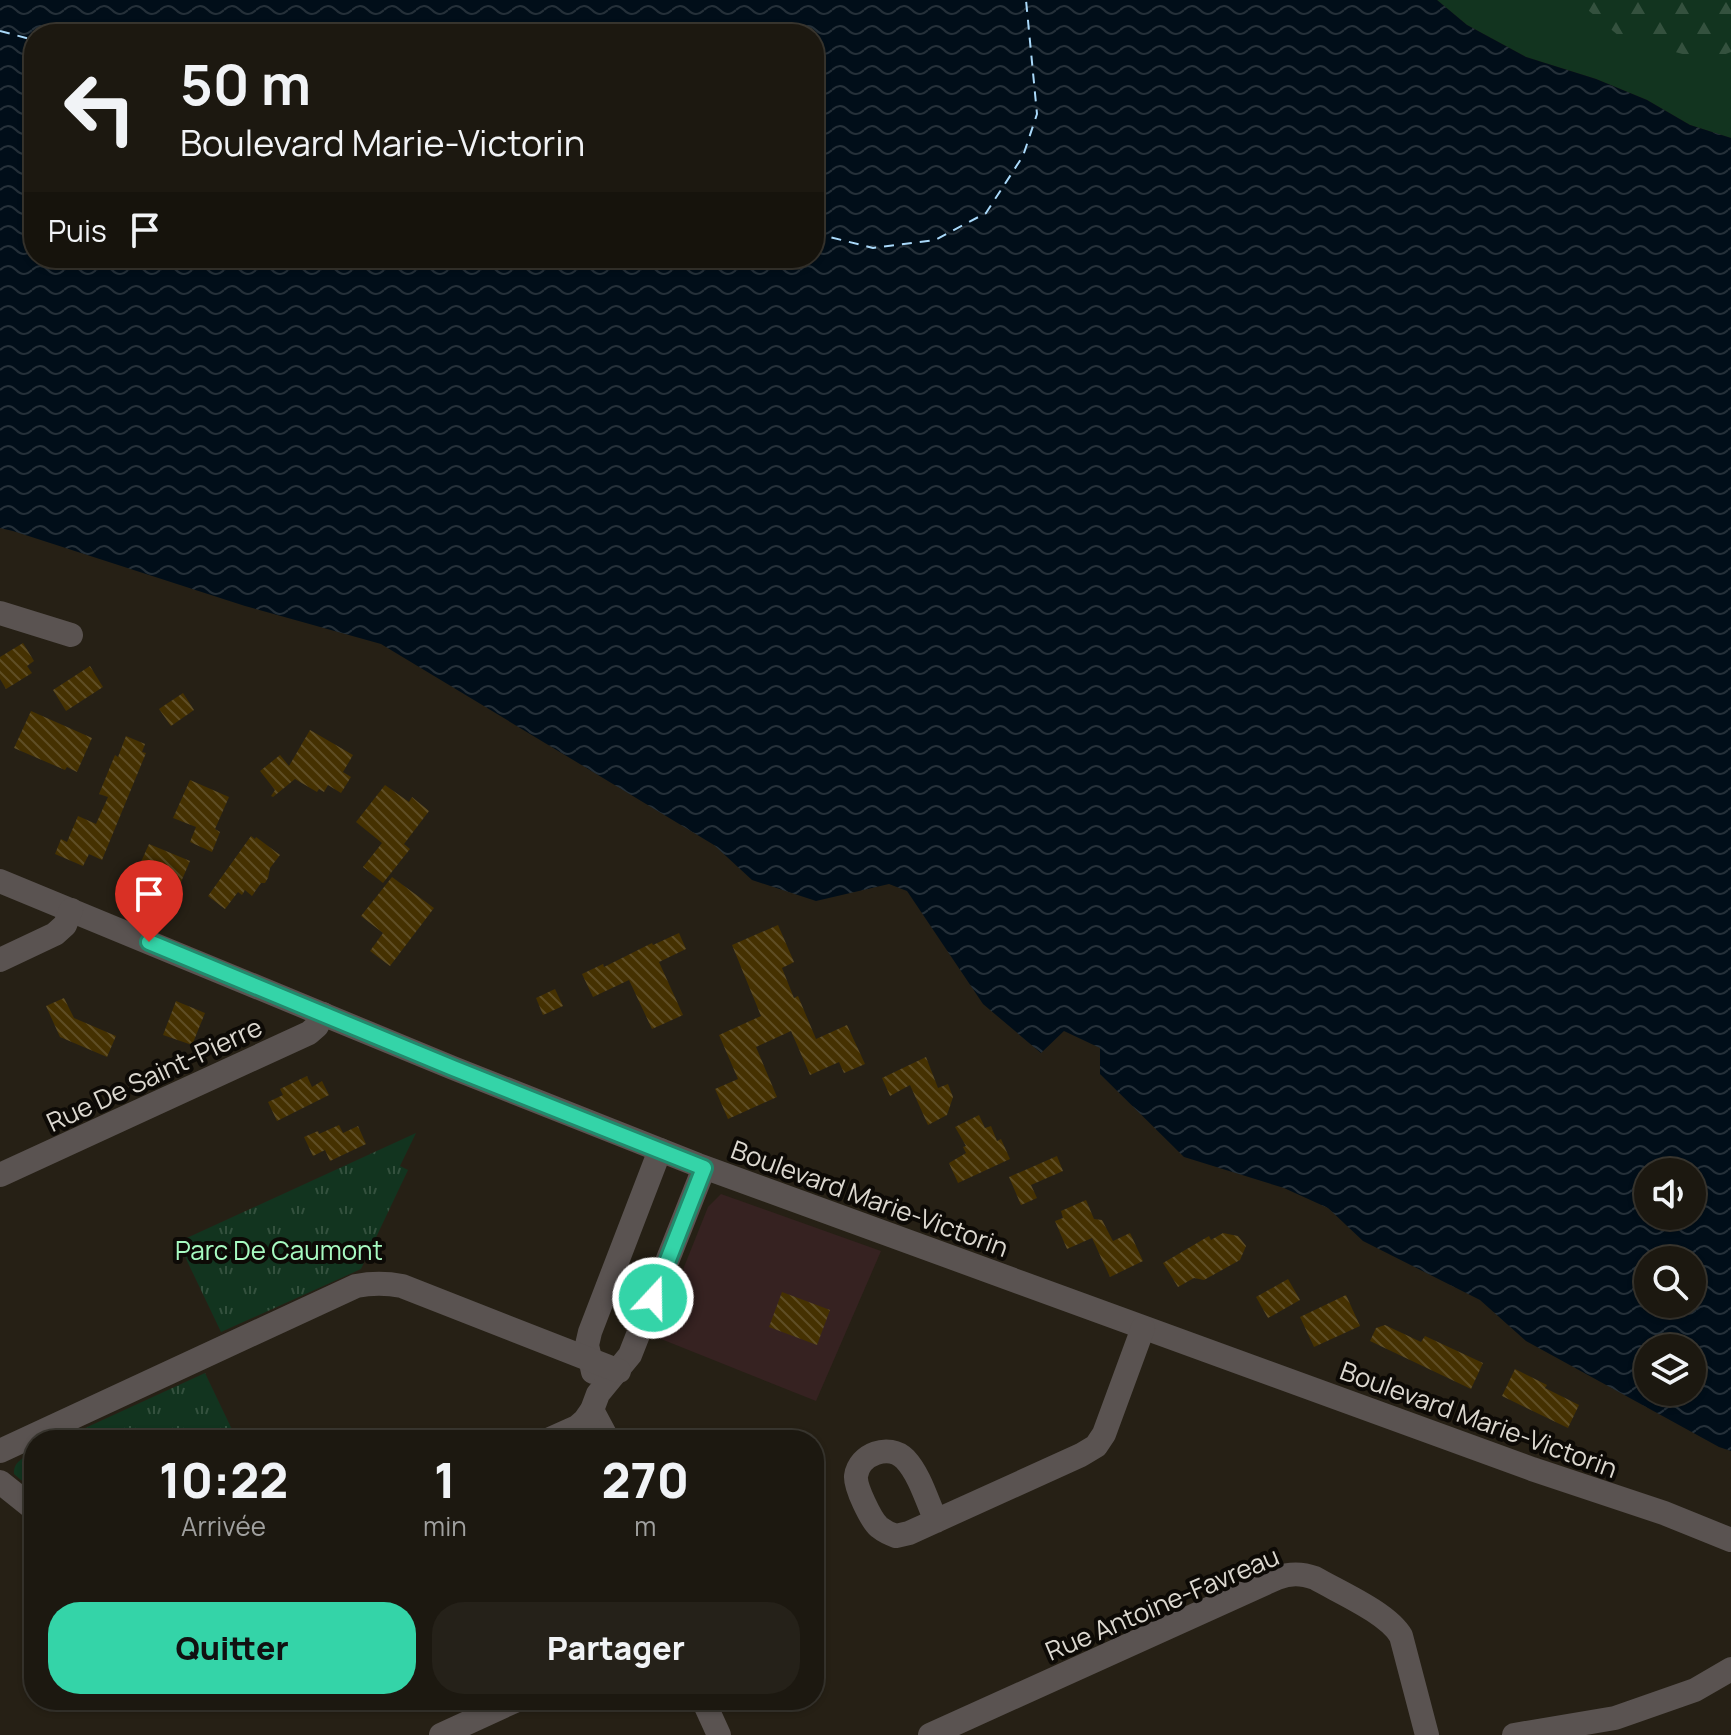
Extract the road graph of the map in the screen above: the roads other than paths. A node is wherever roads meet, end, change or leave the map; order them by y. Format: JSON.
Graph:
{"nodes":[{"id":1,"x":0,"y":613,"type":"edge"},
{"id":2,"x":71,"y":635,"type":"dead end"},
{"id":3,"x":0,"y":881,"type":"edge"},
{"id":4,"x":71,"y":910,"type":"junction"},
{"id":5,"x":0,"y":960,"type":"edge"},
{"id":6,"x":323,"y":1014,"type":"junction"},
{"id":7,"x":660,"y":1150,"type":"junction"},
{"id":8,"x":704,"y":1168,"type":"junction"},
{"id":9,"x":0,"y":1175,"type":"edge"},
{"id":10,"x":1143,"y":1328,"type":"junction"},
{"id":11,"x":590,"y":1360,"type":"junction"},
{"id":12,"x":619,"y":1371,"type":"junction"},
{"id":13,"x":595,"y":1402,"type":"junction"},
{"id":14,"x":45,"y":1430,"type":"edge"},
{"id":15,"x":570,"y":1430,"type":"edge"},
{"id":16,"x":605,"y":1430,"type":"edge"},
{"id":17,"x":24,"y":1440,"type":"edge"},
{"id":18,"x":0,"y":1451,"type":"edge"},
{"id":19,"x":0,"y":1482,"type":"edge"},
{"id":20,"x":24,"y":1501,"type":"edge"},
{"id":21,"x":936,"y":1521,"type":"dead end"},
{"id":22,"x":1731,"y":1540,"type":"edge"},
{"id":23,"x":1729,"y":1675,"type":"edge"},
{"id":24,"x":495,"y":1710,"type":"edge"},
{"id":25,"x":708,"y":1710,"type":"edge"},
{"id":26,"x":441,"y":1735,"type":"edge"},
{"id":27,"x":719,"y":1735,"type":"edge"},
{"id":28,"x":930,"y":1735,"type":"edge"},
{"id":29,"x":1427,"y":1735,"type":"edge"},
{"id":30,"x":1514,"y":1735,"type":"edge"}],
"edges":[{"from":1,"to":2,"type":"street"},
{"from":3,"to":4,"type":"street","name":"Boulevard Marie-Victorin"},
{"from":4,"to":5,"type":"street"},
{"from":4,"to":6,"type":"street","name":"Boulevard Marie-Victorin"},
{"from":6,"to":7,"type":"street","name":"Boulevard Marie-Victorin"},
{"from":6,"to":9,"type":"street","name":"Rue De Saint-Pierre"},
{"from":7,"to":8,"type":"street","name":"Boulevard Marie-Victorin"},
{"from":7,"to":11,"type":"street"},
{"from":8,"to":10,"type":"street","name":"Boulevard Marie-Victorin"},
{"from":8,"to":12,"type":"street"},
{"from":10,"to":21,"type":"street"},
{"from":10,"to":22,"type":"street","name":"Boulevard Marie-Victorin"},
{"from":11,"to":12,"type":"street"},
{"from":11,"to":13,"type":"street"},
{"from":11,"to":14,"type":"street"},
{"from":12,"to":13,"type":"street"},
{"from":13,"to":15,"type":"street"},
{"from":13,"to":16,"type":"street"},
{"from":17,"to":18,"type":"street"},
{"from":19,"to":20,"type":"street"},
{"from":23,"to":30,"type":"street"},
{"from":24,"to":26,"type":"street"},
{"from":25,"to":27,"type":"street"},
{"from":28,"to":29,"type":"street","name":"Rue Antoine-Favreau"}]}
